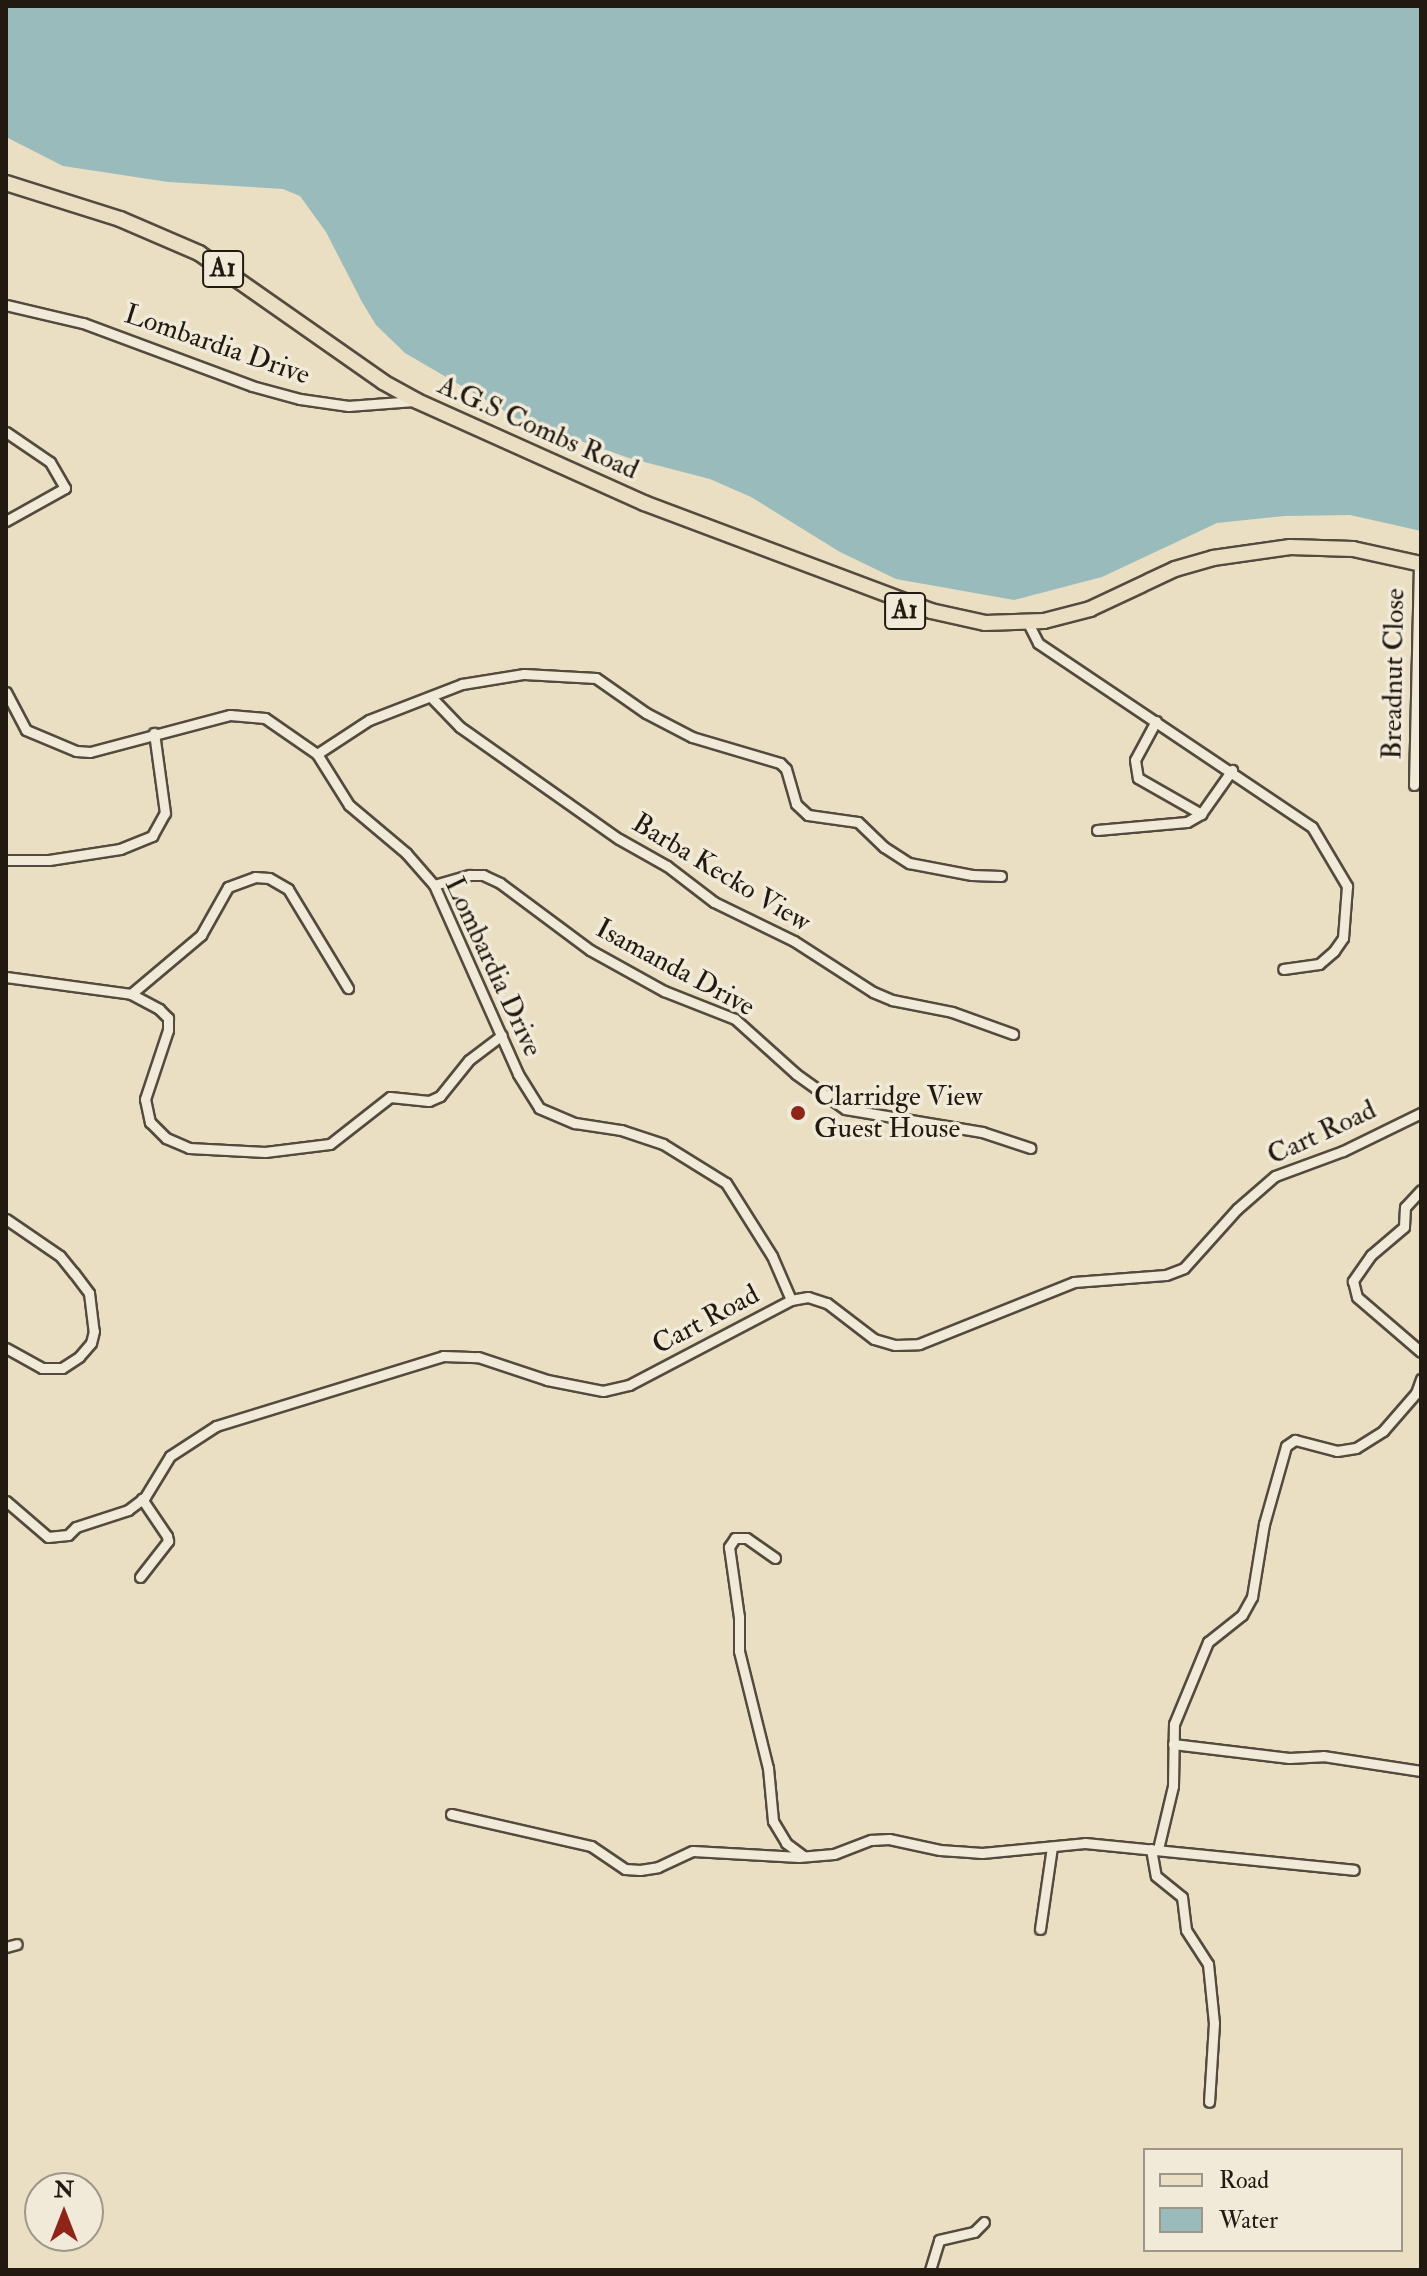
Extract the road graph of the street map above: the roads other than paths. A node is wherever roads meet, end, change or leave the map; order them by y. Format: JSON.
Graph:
{"nodes":[{"id":1,"x":6,"y":183,"type":"edge"},
{"id":2,"x":6,"y":305,"type":"edge"},
{"id":3,"x":417,"y":401,"type":"junction"},
{"id":4,"x":6,"y":432,"type":"edge"},
{"id":5,"x":6,"y":521,"type":"edge"},
{"id":6,"x":1420,"y":568,"type":"edge"},
{"id":7,"x":1028,"y":625,"type":"junction"},
{"id":8,"x":6,"y":692,"type":"edge"},
{"id":9,"x":432,"y":698,"type":"junction"},
{"id":10,"x":1156,"y":721,"type":"junction"},
{"id":11,"x":154,"y":733,"type":"junction"},
{"id":12,"x":1418,"y":740,"type":"edge"},
{"id":13,"x":317,"y":754,"type":"junction"},
{"id":14,"x":1232,"y":770,"type":"junction"},
{"id":15,"x":1414,"y":785,"type":"dead end"},
{"id":16,"x":1201,"y":814,"type":"junction"},
{"id":17,"x":1097,"y":830,"type":"dead end"},
{"id":18,"x":6,"y":860,"type":"edge"},
{"id":19,"x":1001,"y":876,"type":"dead end"},
{"id":20,"x":434,"y":885,"type":"junction"},
{"id":21,"x":1283,"y":969,"type":"dead end"},
{"id":22,"x":6,"y":977,"type":"edge"},
{"id":23,"x":348,"y":988,"type":"dead end"},
{"id":24,"x":131,"y":994,"type":"junction"},
{"id":25,"x":1013,"y":1034,"type":"dead end"},
{"id":26,"x":502,"y":1035,"type":"junction"},
{"id":27,"x":1421,"y":1113,"type":"edge"},
{"id":28,"x":1030,"y":1148,"type":"dead end"},
{"id":29,"x":1421,"y":1190,"type":"edge"},
{"id":30,"x":6,"y":1219,"type":"edge"},
{"id":31,"x":791,"y":1300,"type":"junction"},
{"id":32,"x":6,"y":1348,"type":"edge"},
{"id":33,"x":1421,"y":1352,"type":"edge"},
{"id":34,"x":1421,"y":1379,"type":"edge"},
{"id":35,"x":142,"y":1499,"type":"junction"},
{"id":36,"x":6,"y":1501,"type":"edge"},
{"id":37,"x":775,"y":1558,"type":"dead end"},
{"id":38,"x":140,"y":1577,"type":"dead end"},
{"id":39,"x":1173,"y":1744,"type":"junction"},
{"id":40,"x":1421,"y":1771,"type":"edge"},
{"id":41,"x":451,"y":1814,"type":"dead end"},
{"id":42,"x":1052,"y":1847,"type":"junction"},
{"id":43,"x":1154,"y":1849,"type":"junction"},
{"id":44,"x":803,"y":1856,"type":"junction"},
{"id":45,"x":1354,"y":1870,"type":"dead end"},
{"id":46,"x":1040,"y":1929,"type":"dead end"},
{"id":47,"x":17,"y":1944,"type":"dead end"},
{"id":48,"x":6,"y":1947,"type":"edge"},
{"id":49,"x":1209,"y":2102,"type":"dead end"},
{"id":50,"x":984,"y":2222,"type":"dead end"},
{"id":51,"x":930,"y":2270,"type":"edge"}],
"edges":[{"from":1,"to":3,"type":"main road","number":"A1"},
{"from":2,"to":3,"type":"street","name":"Lombardia Drive"},
{"from":3,"to":7,"type":"main road","name":"A.G.S Combs Road","number":"A1"},
{"from":4,"to":5,"type":"street"},
{"from":6,"to":7,"type":"main road","name":"A.G.S Combs Road","number":"A1"},
{"from":6,"to":12,"type":"street","name":"Breadnut Close"},
{"from":7,"to":10,"type":"street"},
{"from":8,"to":11,"type":"street","name":"Lombardia Drive"},
{"from":9,"to":13,"type":"street"},
{"from":9,"to":19,"type":"street"},
{"from":9,"to":25,"type":"street","name":"Barba Kecko View"},
{"from":10,"to":14,"type":"street"},
{"from":10,"to":16,"type":"street"},
{"from":11,"to":13,"type":"street","name":"Lombardia Drive"},
{"from":11,"to":18,"type":"street"},
{"from":12,"to":15,"type":"street","name":"Breadnut Close"},
{"from":13,"to":20,"type":"street","name":"Lombardia Drive"},
{"from":14,"to":16,"type":"street"},
{"from":14,"to":21,"type":"street"},
{"from":16,"to":17,"type":"street"},
{"from":20,"to":26,"type":"street","name":"Lombardia Drive"},
{"from":20,"to":28,"type":"street","name":"Isamanda Drive"},
{"from":22,"to":24,"type":"street"},
{"from":23,"to":24,"type":"street"},
{"from":24,"to":26,"type":"street"},
{"from":26,"to":31,"type":"street","name":"Lombardia Drive"},
{"from":27,"to":31,"type":"street","name":"Cart Road"},
{"from":29,"to":33,"type":"street"},
{"from":30,"to":32,"type":"street"},
{"from":31,"to":35,"type":"street","name":"Cart Road"},
{"from":34,"to":39,"type":"street"},
{"from":35,"to":36,"type":"street","name":"Cart Road"},
{"from":35,"to":38,"type":"street"},
{"from":37,"to":44,"type":"street"},
{"from":39,"to":40,"type":"street"},
{"from":39,"to":43,"type":"street"},
{"from":41,"to":44,"type":"street"},
{"from":42,"to":43,"type":"street"},
{"from":42,"to":44,"type":"street"},
{"from":42,"to":46,"type":"street"},
{"from":43,"to":45,"type":"street"},
{"from":43,"to":49,"type":"street"},
{"from":47,"to":48,"type":"street"},
{"from":50,"to":51,"type":"street"}]}
